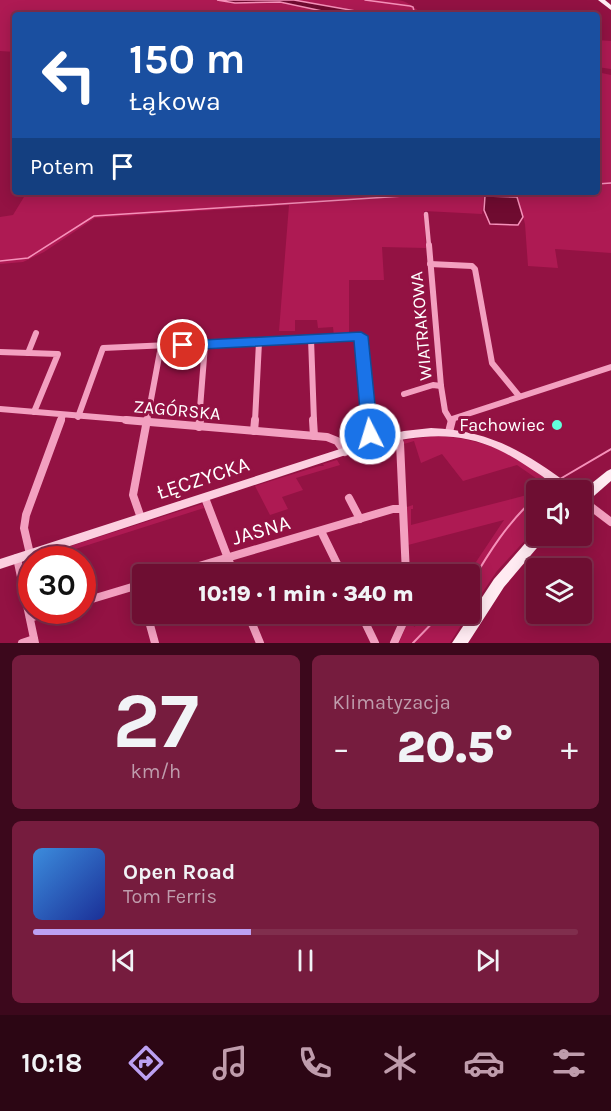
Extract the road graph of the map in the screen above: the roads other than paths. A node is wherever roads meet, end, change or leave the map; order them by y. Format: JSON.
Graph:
{"nodes":[{"id":1,"x":601,"y":0,"type":"edge"},
{"id":2,"x":611,"y":8,"type":"edge"},
{"id":3,"x":426,"y":214,"type":"dead end"},
{"id":4,"x":430,"y":264,"type":"junction"},
{"id":5,"x":36,"y":333,"type":"dead end"},
{"id":6,"x":311,"y":339,"type":"junction"},
{"id":7,"x":259,"y":342,"type":"junction"},
{"id":8,"x":205,"y":345,"type":"junction"},
{"id":9,"x":161,"y":346,"type":"junction"},
{"id":10,"x":0,"y":352,"type":"edge"},
{"id":11,"x":28,"y":353,"type":"junction"},
{"id":12,"x":611,"y":367,"type":"edge"},
{"id":13,"x":441,"y":386,"type":"junction"},
{"id":14,"x":404,"y":394,"type":"dead end"},
{"id":15,"x":519,"y":396,"type":"junction"},
{"id":16,"x":0,"y":409,"type":"edge"},
{"id":17,"x":34,"y":412,"type":"junction"},
{"id":18,"x":63,"y":415,"type":"junction"},
{"id":19,"x":78,"y":417,"type":"junction"},
{"id":20,"x":452,"y":419,"type":"junction"},
{"id":21,"x":146,"y":423,"type":"junction"},
{"id":22,"x":199,"y":427,"type":"junction"},
{"id":23,"x":254,"y":431,"type":"junction"},
{"id":24,"x":449,"y":432,"type":"junction"},
{"id":25,"x":314,"y":436,"type":"junction"},
{"id":26,"x":397,"y":436,"type":"junction"},
{"id":27,"x":375,"y":442,"type":"junction"},
{"id":28,"x":345,"y":452,"type":"junction"},
{"id":29,"x":611,"y":474,"type":"edge"},
{"id":30,"x":555,"y":480,"type":"edge"},
{"id":31,"x":592,"y":490,"type":"edge"},
{"id":32,"x":205,"y":498,"type":"junction"},
{"id":33,"x":349,"y":498,"type":"dead end"},
{"id":34,"x":592,"y":507,"type":"edge"},
{"id":35,"x":403,"y":509,"type":"junction"},
{"id":36,"x":141,"y":518,"type":"junction"},
{"id":37,"x":360,"y":519,"type":"junction"},
{"id":38,"x":611,"y":522,"type":"edge"},
{"id":39,"x":321,"y":531,"type":"junction"},
{"id":40,"x":28,"y":546,"type":"edge"},
{"id":41,"x":55,"y":546,"type":"edge"},
{"id":42,"x":531,"y":546,"type":"edge"},
{"id":43,"x":17,"y":558,"type":"joint"},
{"id":44,"x":227,"y":558,"type":"junction"},
{"id":45,"x":18,"y":563,"type":"edge"},
{"id":46,"x":0,"y":564,"type":"edge"},
{"id":47,"x":206,"y":564,"type":"edge"},
{"id":48,"x":230,"y":564,"type":"edge"},
{"id":49,"x":337,"y":564,"type":"edge"},
{"id":50,"x":406,"y":564,"type":"edge"},
{"id":51,"x":132,"y":587,"type":"edge"},
{"id":52,"x":96,"y":598,"type":"edge"},
{"id":53,"x":31,"y":624,"type":"edge"},
{"id":54,"x":150,"y":624,"type":"edge"},
{"id":55,"x":252,"y":624,"type":"edge"},
{"id":56,"x":366,"y":624,"type":"edge"},
{"id":57,"x":403,"y":624,"type":"edge"},
{"id":58,"x":35,"y":641,"type":"edge"},
{"id":59,"x":22,"y":643,"type":"edge"},
{"id":60,"x":155,"y":643,"type":"edge"},
{"id":61,"x":260,"y":643,"type":"edge"},
{"id":62,"x":375,"y":643,"type":"edge"},
{"id":63,"x":394,"y":643,"type":"edge"},
{"id":64,"x":460,"y":643,"type":"edge"}],
"edges":[{"from":1,"to":2,"type":"main road"},
{"from":3,"to":4,"type":"street","name":"WIATRAKOWA"},
{"from":4,"to":13,"type":"street","name":"WIATRAKOWA"},
{"from":4,"to":15,"type":"street"},
{"from":5,"to":11,"type":"street"},
{"from":6,"to":7,"type":"street"},
{"from":6,"to":25,"type":"street"},
{"from":6,"to":27,"type":"street"},
{"from":7,"to":8,"type":"street"},
{"from":7,"to":23,"type":"street"},
{"from":8,"to":9,"type":"street"},
{"from":8,"to":22,"type":"street"},
{"from":9,"to":19,"type":"street"},
{"from":9,"to":21,"type":"street"},
{"from":10,"to":11,"type":"street"},
{"from":11,"to":17,"type":"street"},
{"from":12,"to":15,"type":"street"},
{"from":13,"to":14,"type":"street"},
{"from":13,"to":20,"type":"street","name":"WIATRAKOWA"},
{"from":15,"to":20,"type":"street"},
{"from":16,"to":17,"type":"street","name":"ZAGÓRSKA"},
{"from":17,"to":18,"type":"street","name":"ZAGÓRSKA"},
{"from":18,"to":19,"type":"street","name":"ZAGÓRSKA"},
{"from":18,"to":40,"type":"street"},
{"from":19,"to":21,"type":"street","name":"ZAGÓRSKA"},
{"from":20,"to":24,"type":"street"},
{"from":21,"to":22,"type":"street","name":"ZAGÓRSKA"},
{"from":21,"to":36,"type":"street"},
{"from":22,"to":23,"type":"street","name":"ZAGÓRSKA"},
{"from":23,"to":25,"type":"street","name":"ZAGÓRSKA"},
{"from":24,"to":26,"type":"main road","name":"ŁĘCZYCKA"},
{"from":24,"to":30,"type":"main road","name":"ŁĘCZYCKA"},
{"from":25,"to":28,"type":"street","name":"ZAGÓRSKA"},
{"from":26,"to":27,"type":"main road","name":"ŁĘCZYCKA"},
{"from":26,"to":35,"type":"street"},
{"from":27,"to":28,"type":"main road","name":"ŁĘCZYCKA"},
{"from":28,"to":32,"type":"main road","name":"ŁĘCZYCKA"},
{"from":29,"to":31,"type":"main road"},
{"from":32,"to":36,"type":"main road","name":"ŁĘCZYCKA"},
{"from":32,"to":44,"type":"street"},
{"from":33,"to":37,"type":"street"},
{"from":34,"to":38,"type":"street"},
{"from":35,"to":37,"type":"street","name":"JASNA"},
{"from":35,"to":50,"type":"street"},
{"from":36,"to":41,"type":"main road","name":"ŁĘCZYCKA"},
{"from":37,"to":39,"type":"street","name":"JASNA"},
{"from":39,"to":44,"type":"street","name":"JASNA"},
{"from":39,"to":49,"type":"street"},
{"from":42,"to":64,"type":"main road"},
{"from":43,"to":45,"type":"street"},
{"from":43,"to":46,"type":"main road","name":"ŁĘCZYCKA"},
{"from":44,"to":47,"type":"street","name":"JASNA"},
{"from":44,"to":48,"type":"street"},
{"from":51,"to":52,"type":"street"},
{"from":53,"to":58,"type":"street"},
{"from":54,"to":60,"type":"street"},
{"from":55,"to":61,"type":"street"},
{"from":56,"to":62,"type":"street"},
{"from":57,"to":63,"type":"street"},
{"from":58,"to":59,"type":"street"}]}
